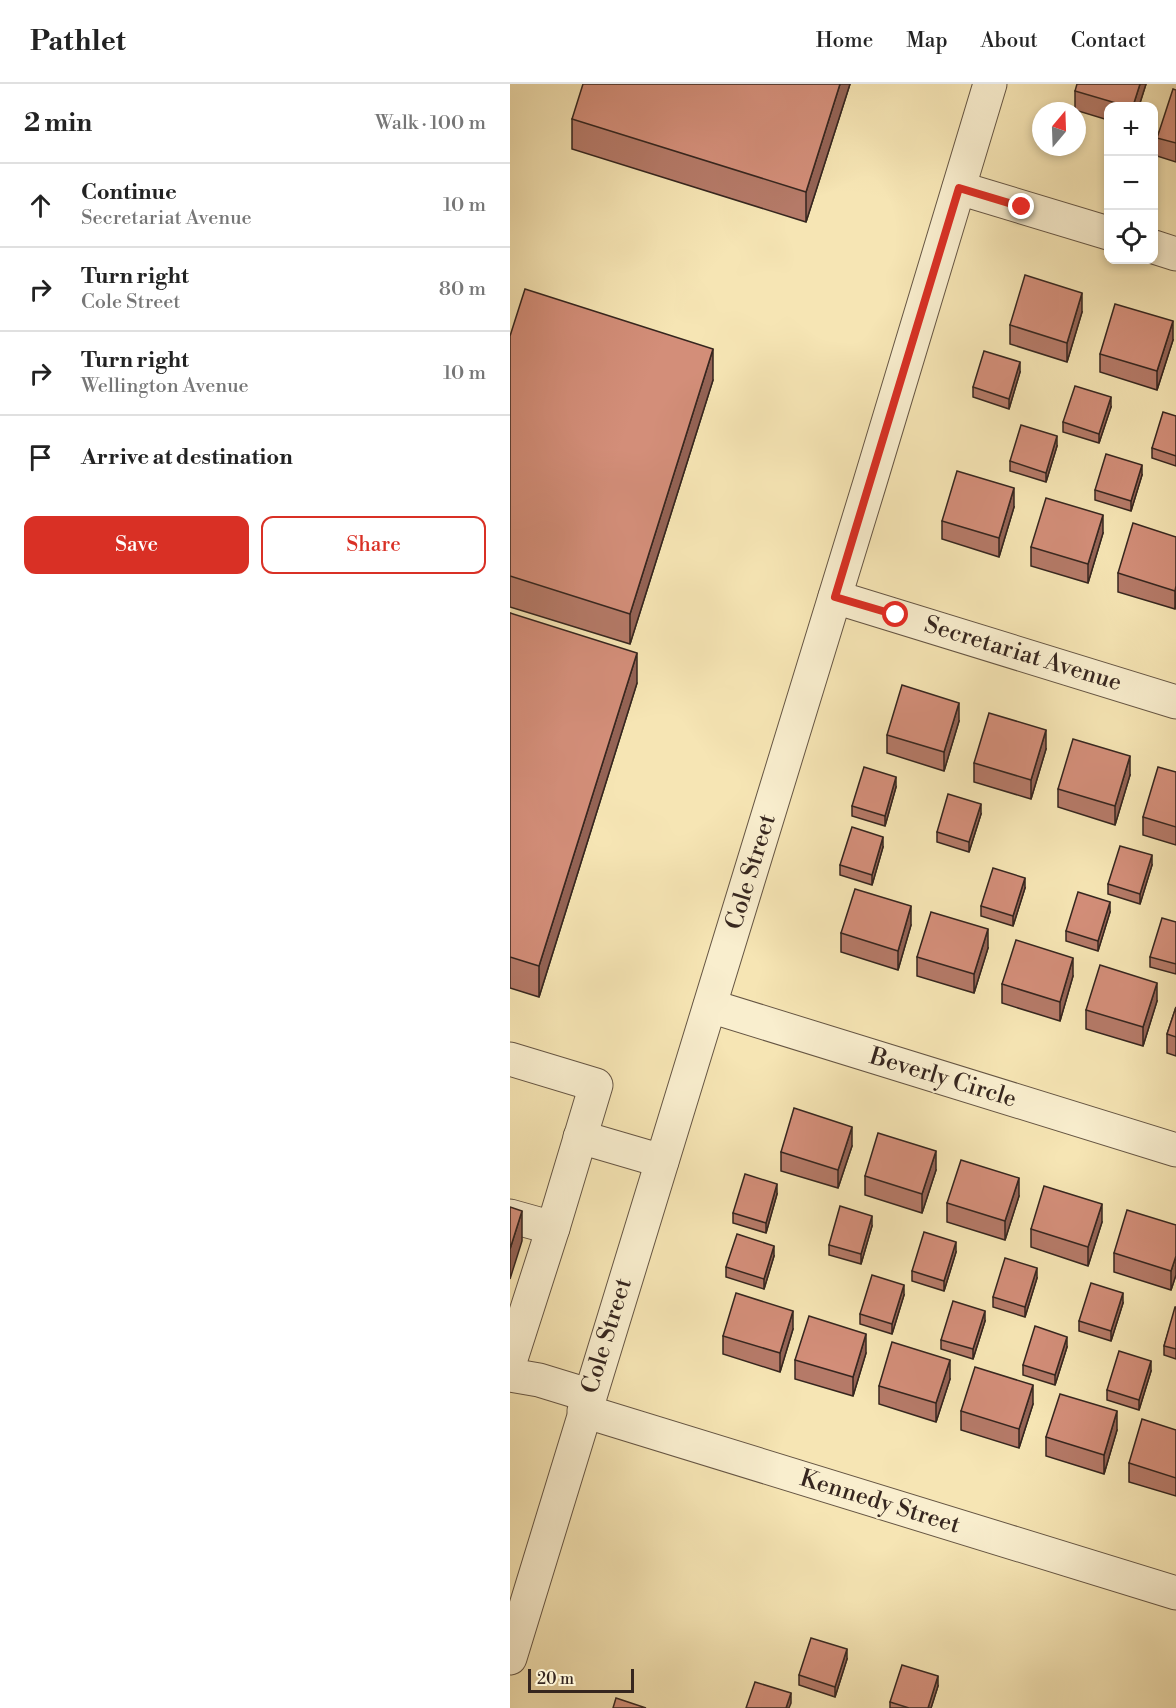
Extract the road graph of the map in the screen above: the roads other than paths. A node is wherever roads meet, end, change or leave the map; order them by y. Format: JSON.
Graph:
{"nodes":[{"id":1,"x":990,"y":84,"type":"edge"},
{"id":2,"x":959,"y":188,"type":"junction"},
{"id":3,"x":1104,"y":232,"type":"edge"},
{"id":4,"x":1158,"y":248,"type":"edge"},
{"id":5,"x":1176,"y":254,"type":"edge"},
{"id":6,"x":835,"y":597,"type":"junction"},
{"id":7,"x":1176,"y":702,"type":"edge"},
{"id":8,"x":710,"y":1006,"type":"junction"},
{"id":9,"x":510,"y":1059,"type":"edge"},
{"id":10,"x":580,"y":1137,"type":"junction"},
{"id":11,"x":1176,"y":1149,"type":"edge"},
{"id":12,"x":662,"y":1161,"type":"junction"},
{"id":13,"x":510,"y":1216,"type":"edge"},
{"id":14,"x":553,"y":1228,"type":"junction"},
{"id":15,"x":510,"y":1362,"type":"edge"},
{"id":16,"x":510,"y":1375,"type":"edge"},
{"id":17,"x":586,"y":1403,"type":"junction"},
{"id":18,"x":1176,"y":1593,"type":"edge"},
{"id":19,"x":510,"y":1658,"type":"edge"}],
"edges":[{"from":1,"to":2,"type":"street","name":"Cole Street"},
{"from":2,"to":3,"type":"street"},
{"from":2,"to":6,"type":"street","name":"Cole Street"},
{"from":4,"to":5,"type":"street"},
{"from":6,"to":7,"type":"street","name":"Secretariat Avenue"},
{"from":6,"to":8,"type":"street","name":"Cole Street"},
{"from":8,"to":11,"type":"street","name":"Beverly Circle"},
{"from":8,"to":12,"type":"street","name":"Cole Street"},
{"from":9,"to":10,"type":"street"},
{"from":10,"to":12,"type":"street"},
{"from":10,"to":14,"type":"street"},
{"from":12,"to":17,"type":"street","name":"Cole Street"},
{"from":13,"to":14,"type":"street"},
{"from":14,"to":15,"type":"street"},
{"from":16,"to":17,"type":"street","name":"Kennedy Street"},
{"from":17,"to":18,"type":"street","name":"Kennedy Street"},
{"from":17,"to":19,"type":"street","name":"Cole Street"}]}
